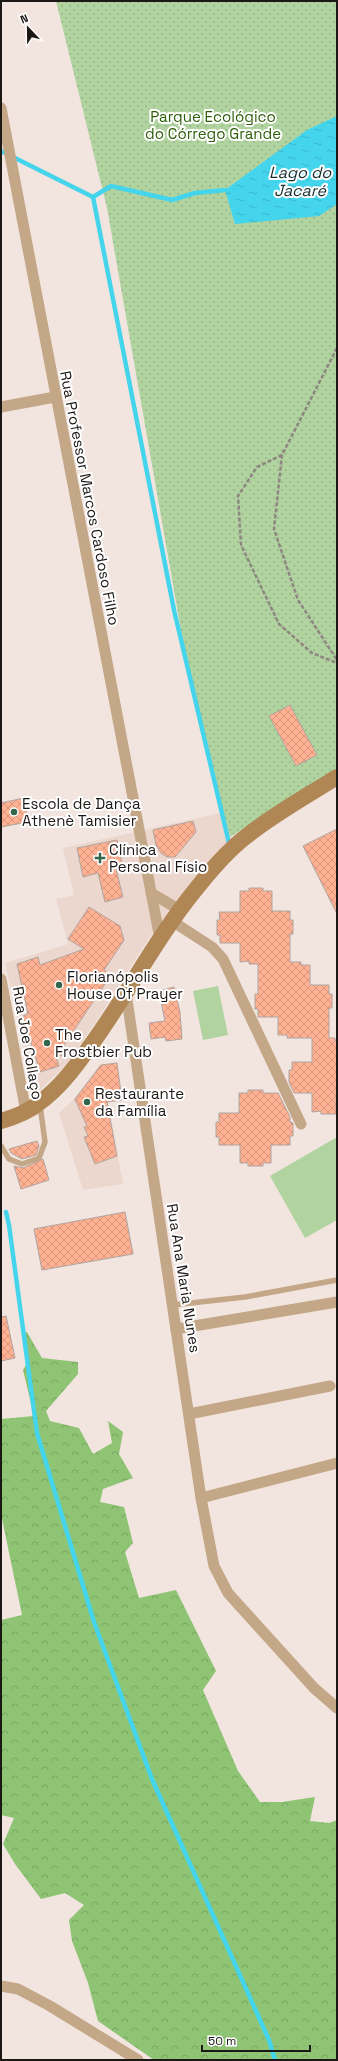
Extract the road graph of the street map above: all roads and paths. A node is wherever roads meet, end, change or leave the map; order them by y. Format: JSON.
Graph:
{"nodes":[{"id":1,"x":1,"y":108,"type":"edge"},
{"id":2,"x":337,"y":348,"type":"edge"},
{"id":3,"x":55,"y":397,"type":"junction"},
{"id":4,"x":1,"y":407,"type":"edge"},
{"id":5,"x":282,"y":455,"type":"junction"},
{"id":6,"x":337,"y":662,"type":"edge"},
{"id":7,"x":337,"y":777,"type":"edge"},
{"id":8,"x":151,"y":893,"type":"junction"},
{"id":9,"x":176,"y":916,"type":"junction"},
{"id":10,"x":160,"y":939,"type":"junction"},
{"id":11,"x":1,"y":979,"type":"edge"},
{"id":12,"x":126,"y":993,"type":"junction"},
{"id":13,"x":40,"y":1103,"type":"junction"},
{"id":14,"x":26,"y":1112,"type":"junction"},
{"id":15,"x":1,"y":1121,"type":"edge"},
{"id":16,"x":302,"y":1124,"type":"dead end"},
{"id":17,"x":1,"y":1146,"type":"edge"},
{"id":18,"x":337,"y":1280,"type":"edge"},
{"id":19,"x":337,"y":1302,"type":"edge"},
{"id":20,"x":173,"y":1305,"type":"junction"},
{"id":21,"x":176,"y":1329,"type":"junction"},
{"id":22,"x":330,"y":1386,"type":"dead end"},
{"id":23,"x":189,"y":1414,"type":"junction"},
{"id":24,"x":337,"y":1463,"type":"edge"},
{"id":25,"x":201,"y":1498,"type":"junction"},
{"id":26,"x":337,"y":1708,"type":"edge"},
{"id":27,"x":1,"y":1986,"type":"edge"},
{"id":28,"x":138,"y":2060,"type":"edge"}],
"edges":[{"from":1,"to":3,"type":"street","name":"Rua Professor Marcos Cardoso Filho"},
{"from":2,"to":5,"type":"path"},
{"from":3,"to":4,"type":"street"},
{"from":3,"to":8,"type":"street","name":"Rua Professor Marcos Cardoso Filho"},
{"from":5,"to":6,"type":"path"},
{"from":5,"to":6,"type":"path"},
{"from":7,"to":9,"type":"main road"},
{"from":8,"to":9,"type":"street"},
{"from":8,"to":10,"type":"street","name":"Rua Professor Marcos Cardoso Filho"},
{"from":9,"to":10,"type":"main road"},
{"from":9,"to":16,"type":"street"},
{"from":10,"to":12,"type":"main road"},
{"from":11,"to":14,"type":"street","name":"Rua Joe Collaço"},
{"from":12,"to":13,"type":"main road"},
{"from":12,"to":20,"type":"street","name":"Rua Ana Maria Nunes"},
{"from":13,"to":14,"type":"main road"},
{"from":13,"to":17,"type":"lane"},
{"from":14,"to":15,"type":"main road"},
{"from":18,"to":20,"type":"lane"},
{"from":19,"to":21,"type":"street"},
{"from":20,"to":21,"type":"street","name":"Rua Ana Maria Nunes"},
{"from":21,"to":23,"type":"street","name":"Rua Ana Maria Nunes"},
{"from":22,"to":23,"type":"street"},
{"from":23,"to":25,"type":"street","name":"Rua Ana Maria Nunes"},
{"from":24,"to":25,"type":"street"},
{"from":25,"to":26,"type":"street","name":"Rua Ana Maria Nunes"},
{"from":27,"to":28,"type":"street"}]}
